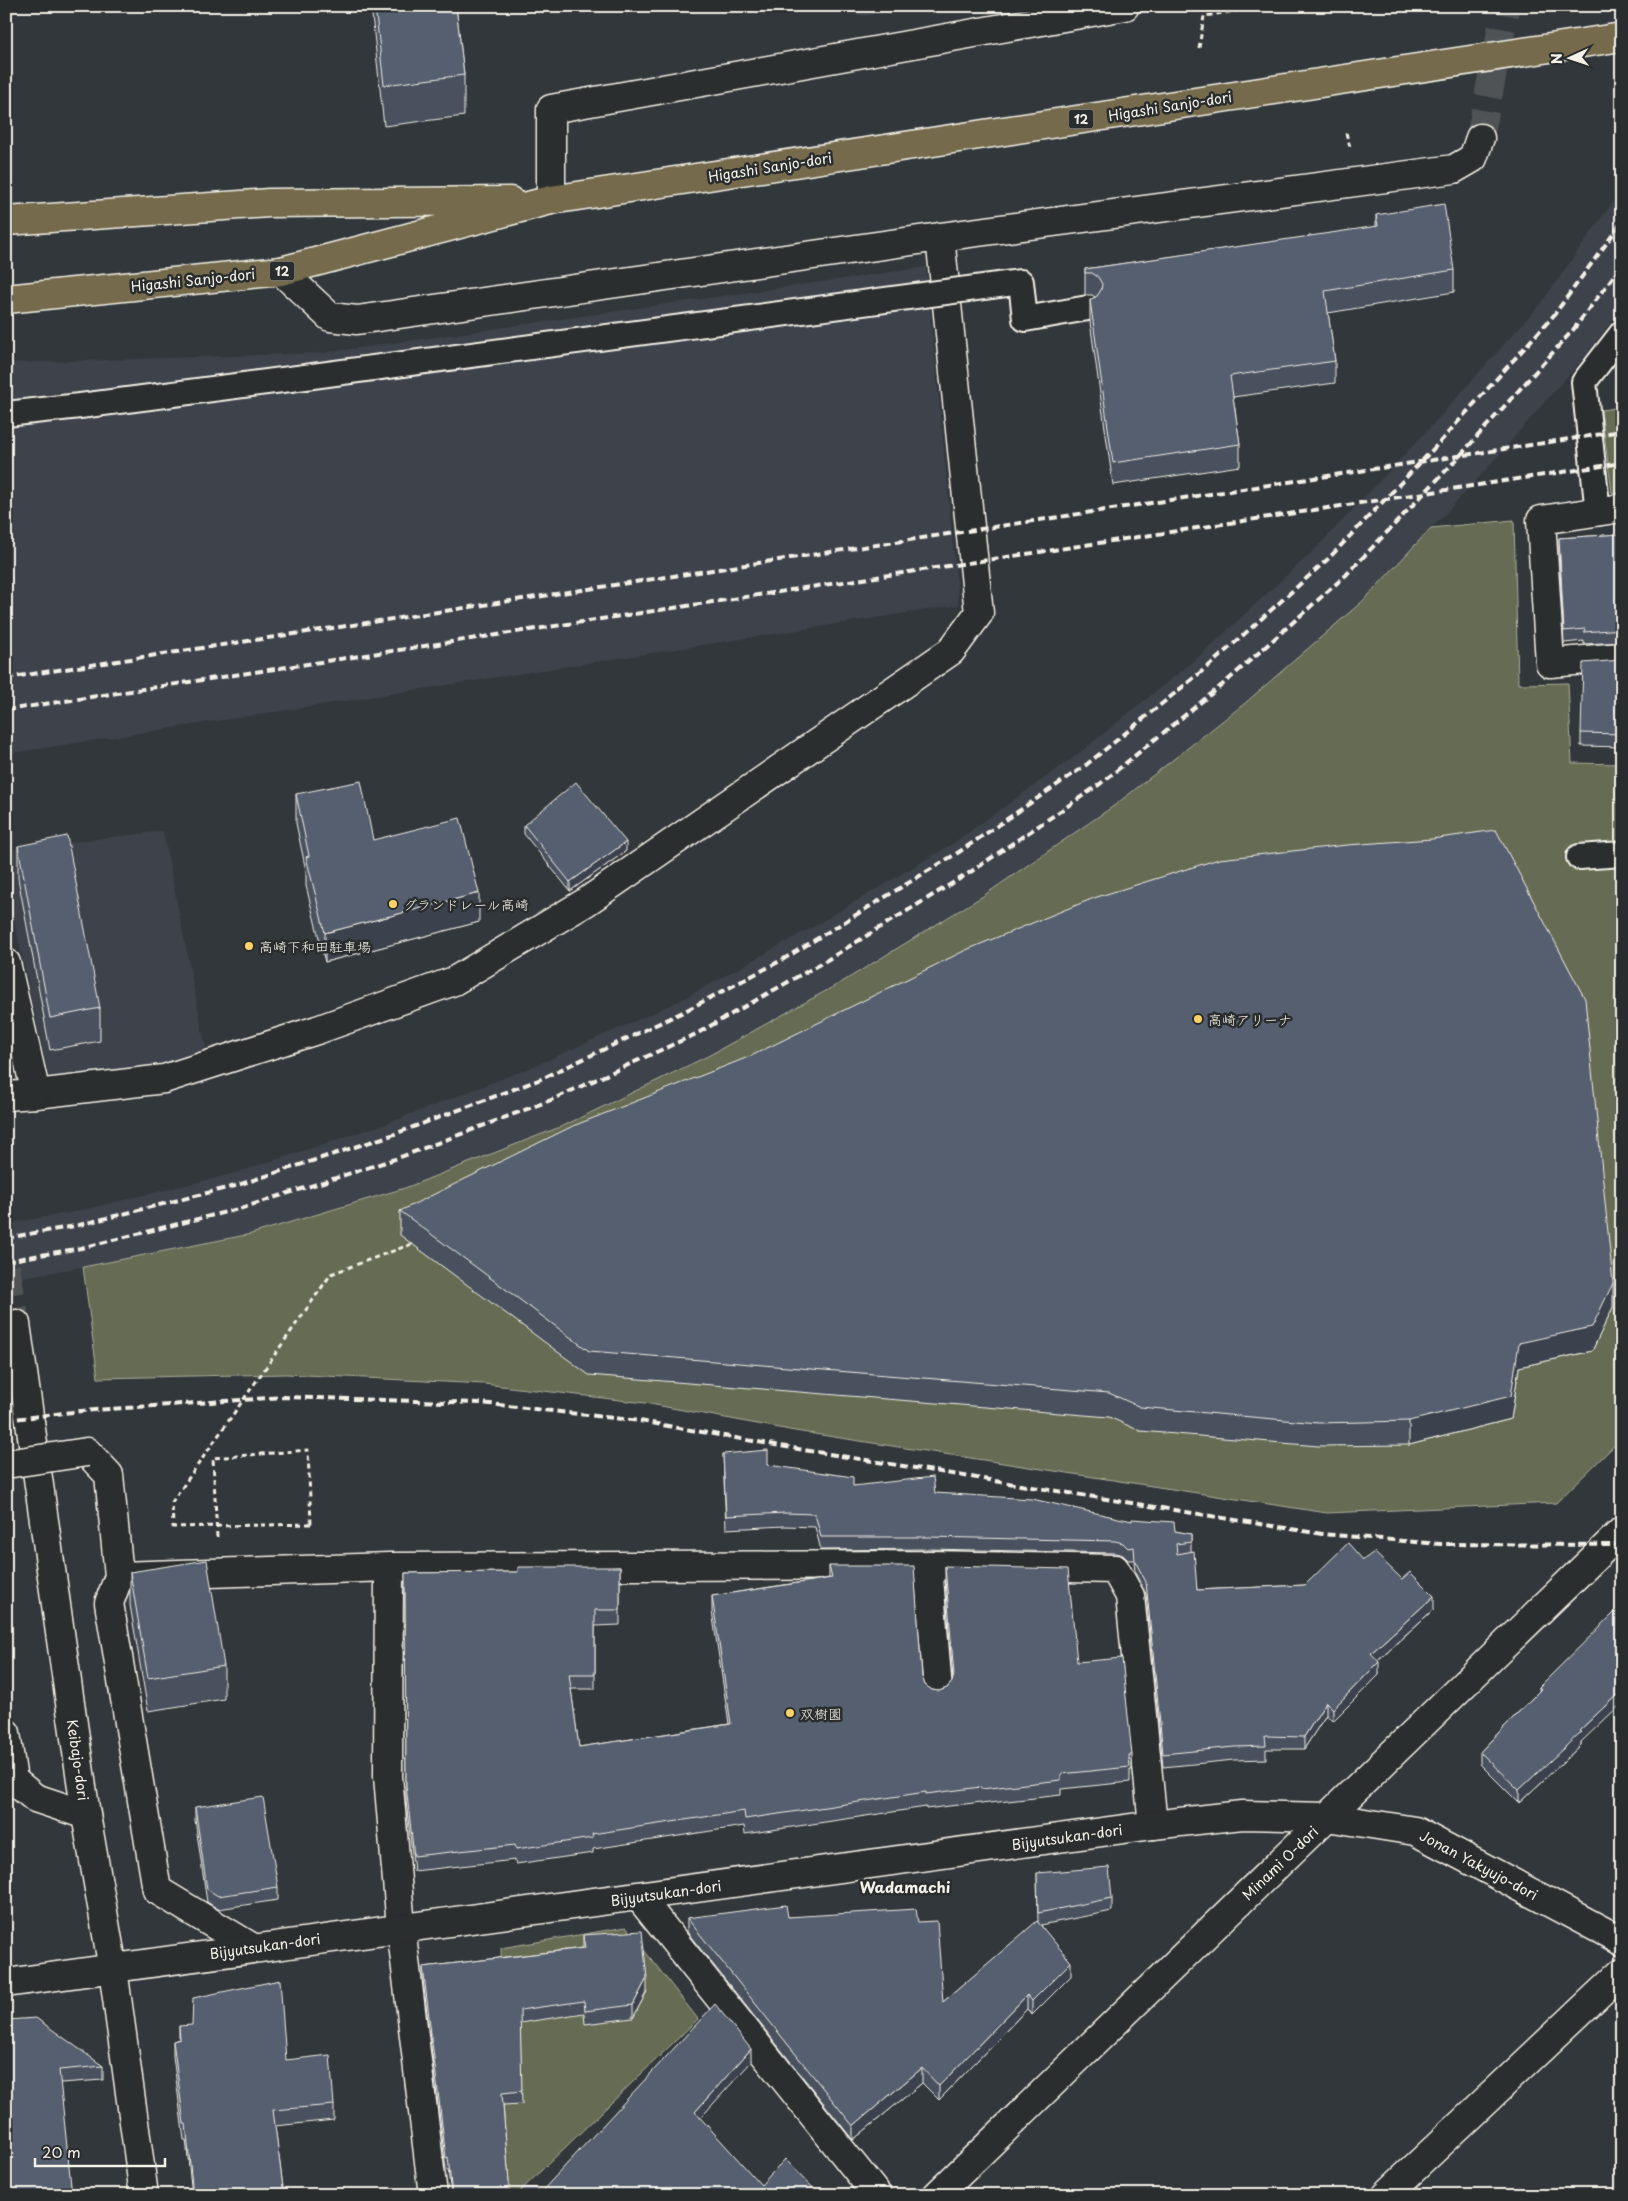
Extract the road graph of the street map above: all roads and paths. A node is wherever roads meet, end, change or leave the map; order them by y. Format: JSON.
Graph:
{"nodes":[{"id":1,"x":1125,"y":6,"type":"edge"},
{"id":2,"x":1269,"y":6,"type":"edge"},
{"id":3,"x":1617,"y":38,"type":"edge"},
{"id":4,"x":1199,"y":48,"type":"dead end"},
{"id":5,"x":1480,"y":138,"type":"tunnel mouth"},
{"id":6,"x":551,"y":200,"type":"junction"},
{"id":7,"x":6,"y":221,"type":"edge"},
{"id":8,"x":940,"y":237,"type":"junction"},
{"id":9,"x":280,"y":271,"type":"junction"},
{"id":10,"x":6,"y":299,"type":"edge"},
{"id":11,"x":1088,"y":308,"type":"edge"},
{"id":12,"x":1622,"y":333,"type":"edge"},
{"id":13,"x":6,"y":414,"type":"edge"},
{"id":14,"x":1610,"y":510,"type":"edge"},
{"id":15,"x":1622,"y":657,"type":"edge"},
{"id":16,"x":1622,"y":854,"type":"edge"},
{"id":17,"x":1579,"y":857,"type":"dead end"},
{"id":18,"x":6,"y":963,"type":"edge"},
{"id":19,"x":36,"y":1094,"type":"junction"},
{"id":20,"x":6,"y":1096,"type":"edge"},
{"id":21,"x":422,"y":1240,"type":"edge"},
{"id":22,"x":16,"y":1324,"type":"tunnel mouth"},
{"id":23,"x":6,"y":1464,"type":"edge"},
{"id":24,"x":1622,"y":1530,"type":"edge"},
{"id":25,"x":928,"y":1565,"type":"junction"},
{"id":26,"x":389,"y":1567,"type":"junction"},
{"id":27,"x":218,"y":1573,"type":"junction"},
{"id":28,"x":119,"y":1576,"type":"junction"},
{"id":29,"x":938,"y":1691,"type":"edge"},
{"id":30,"x":6,"y":1733,"type":"edge"},
{"id":31,"x":86,"y":1815,"type":"junction"},
{"id":32,"x":1327,"y":1817,"type":"junction"},
{"id":33,"x":1153,"y":1825,"type":"junction"},
{"id":34,"x":639,"y":1897,"type":"junction"},
{"id":35,"x":401,"y":1927,"type":"junction"},
{"id":36,"x":1622,"y":1941,"type":"edge"},
{"id":37,"x":253,"y":1948,"type":"junction"},
{"id":38,"x":113,"y":1969,"type":"junction"},
{"id":39,"x":1622,"y":1972,"type":"edge"},
{"id":40,"x":6,"y":1983,"type":"edge"},
{"id":41,"x":144,"y":2195,"type":"edge"},
{"id":42,"x":434,"y":2195,"type":"edge"},
{"id":43,"x":877,"y":2195,"type":"edge"},
{"id":44,"x":937,"y":2195,"type":"edge"},
{"id":45,"x":1386,"y":2195,"type":"edge"}],
"edges":[{"from":1,"to":6,"type":"street"},
{"from":2,"to":4,"type":"path"},
{"from":3,"to":6,"type":"main road","name":"Higashi Sanjo-dori","number":"12"},
{"from":5,"to":8,"type":"street"},
{"from":6,"to":7,"type":"main road","name":"Higashi Sanjo-dori","number":"12"},
{"from":6,"to":9,"type":"main road","name":"Higashi Sanjo-dori","number":"12"},
{"from":8,"to":9,"type":"street"},
{"from":8,"to":19,"type":"street"},
{"from":9,"to":10,"type":"main road","name":"Higashi Sanjo-dori","number":"12"},
{"from":11,"to":13,"type":"lane","bridge":true},
{"from":12,"to":14,"type":"lane"},
{"from":14,"to":15,"type":"street"},
{"from":16,"to":17,"type":"lane"},
{"from":18,"to":19,"type":"street"},
{"from":19,"to":20,"type":"street"},
{"from":21,"to":27,"type":"path","bridge":true},
{"from":22,"to":31,"type":"street","name":"Keibajo-dori"},
{"from":23,"to":28,"type":"street","bridge":true},
{"from":24,"to":32,"type":"street","name":"Minami O-dori"},
{"from":25,"to":26,"type":"street"},
{"from":25,"to":29,"type":"street"},
{"from":25,"to":33,"type":"street"},
{"from":26,"to":27,"type":"street"},
{"from":26,"to":35,"type":"street"},
{"from":27,"to":28,"type":"street"},
{"from":28,"to":37,"type":"street"},
{"from":30,"to":31,"type":"street"},
{"from":31,"to":38,"type":"street","name":"Keibajo-dori"},
{"from":32,"to":33,"type":"street","name":"Bijyutsukan-dori"},
{"from":32,"to":36,"type":"street","name":"Jonan Yakyujo-dori"},
{"from":32,"to":44,"type":"street","name":"Minami O-dori"},
{"from":33,"to":34,"type":"street","name":"Bijyutsukan-dori"},
{"from":34,"to":35,"type":"street","name":"Bijyutsukan-dori"},
{"from":34,"to":43,"type":"street"},
{"from":35,"to":37,"type":"street","name":"Bijyutsukan-dori"},
{"from":35,"to":42,"type":"street"},
{"from":37,"to":38,"type":"street","name":"Bijyutsukan-dori"},
{"from":38,"to":40,"type":"street","name":"Bijyutsukan-dori"},
{"from":38,"to":41,"type":"street","name":"Keibajo-dori"},
{"from":39,"to":45,"type":"street"}]}
